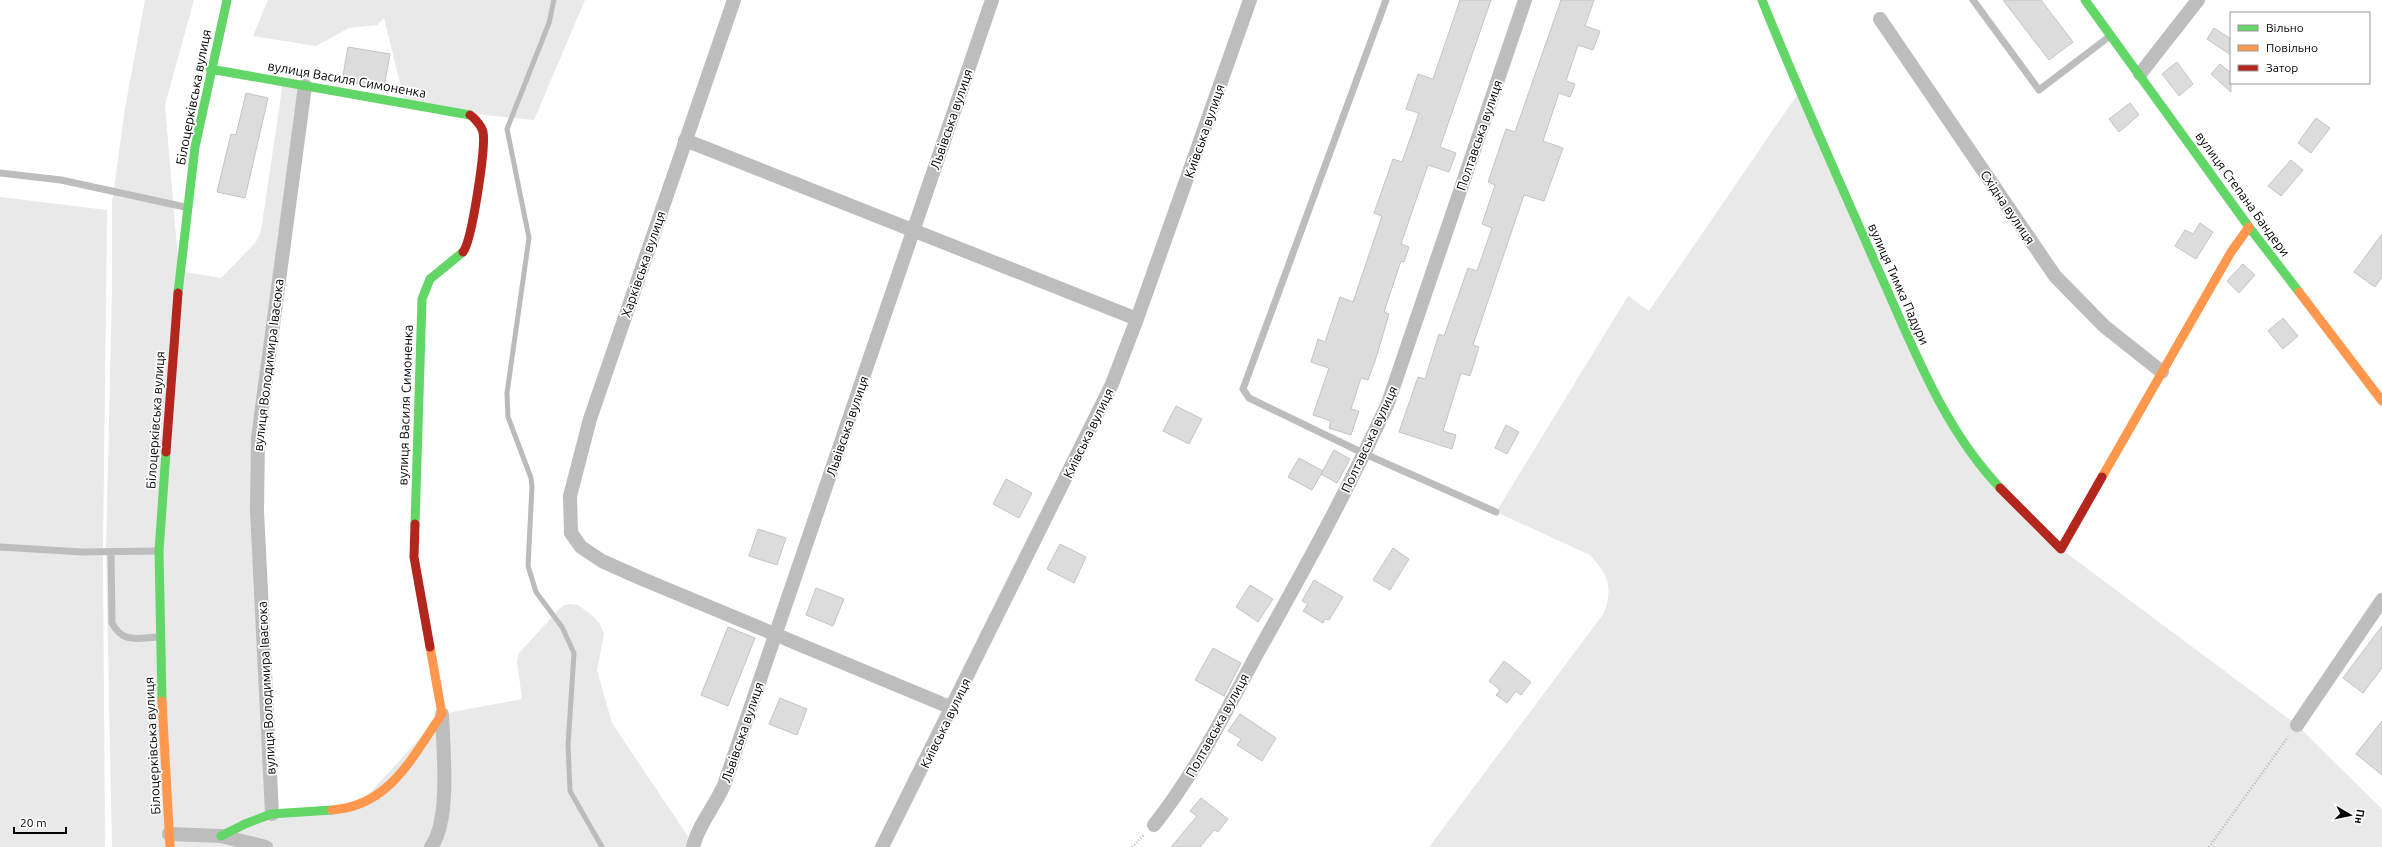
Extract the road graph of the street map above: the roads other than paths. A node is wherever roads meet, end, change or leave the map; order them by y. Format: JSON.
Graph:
{"nodes":[{"id":1,"x":227,"y":0,"type":"edge"},
{"id":2,"x":734,"y":0,"type":"edge"},
{"id":3,"x":992,"y":0,"type":"edge"},
{"id":4,"x":1250,"y":0,"type":"edge"},
{"id":5,"x":1386,"y":0,"type":"edge"},
{"id":6,"x":1525,"y":0,"type":"edge"},
{"id":7,"x":1762,"y":0,"type":"edge"},
{"id":8,"x":1973,"y":0,"type":"edge"},
{"id":9,"x":2085,"y":0,"type":"edge"},
{"id":10,"x":2198,"y":0,"type":"edge"},
{"id":11,"x":1880,"y":19,"type":"dead end"},
{"id":12,"x":2112,"y":35,"type":"junction"},
{"id":13,"x":210,"y":69,"type":"junction"},
{"id":14,"x":2140,"y":74,"type":"junction"},
{"id":15,"x":304,"y":86,"type":"junction"},
{"id":16,"x":685,"y":140,"type":"junction"},
{"id":17,"x":0,"y":173,"type":"edge"},
{"id":18,"x":187,"y":208,"type":"junction"},
{"id":19,"x":2249,"y":226,"type":"junction"},
{"id":20,"x":912,"y":232,"type":"junction"},
{"id":21,"x":1137,"y":320,"type":"junction"},
{"id":22,"x":2162,"y":372,"type":"junction"},
{"id":23,"x":2382,"y":402,"type":"edge"},
{"id":24,"x":1365,"y":454,"type":"junction"},
{"id":25,"x":1496,"y":512,"type":"dead end"},
{"id":26,"x":0,"y":547,"type":"edge"},
{"id":27,"x":159,"y":551,"type":"junction"},
{"id":28,"x":111,"y":552,"type":"junction"},
{"id":29,"x":2382,"y":600,"type":"edge"},
{"id":30,"x":777,"y":634,"type":"junction"},
{"id":31,"x":160,"y":637,"type":"junction"},
{"id":32,"x":952,"y":708,"type":"junction"},
{"id":33,"x":442,"y":714,"type":"junction"},
{"id":34,"x":2297,"y":725,"type":"road end"},
{"id":35,"x":272,"y":814,"type":"junction"},
{"id":36,"x":1154,"y":825,"type":"dead end"},
{"id":37,"x":221,"y":836,"type":"junction"},
{"id":38,"x":170,"y":840,"type":"edge"},
{"id":39,"x":266,"y":847,"type":"edge"},
{"id":40,"x":431,"y":847,"type":"edge"},
{"id":41,"x":693,"y":847,"type":"edge"},
{"id":42,"x":882,"y":847,"type":"edge"}],
"edges":[{"from":1,"to":13,"type":"street","name":"Білоцерківська вулиця"},
{"from":2,"to":16,"type":"street","name":"Харківська вулиця"},
{"from":3,"to":20,"type":"street","name":"Львівська вулиця"},
{"from":4,"to":21,"type":"street","name":"Київська вулиця"},
{"from":5,"to":24,"type":"lane"},
{"from":6,"to":24,"type":"street","name":"Полтавська вулиця"},
{"from":7,"to":22,"type":"street","name":"вулиця Тимка Падури"},
{"from":8,"to":12,"type":"lane"},
{"from":9,"to":12,"type":"street","name":"вулиця Степана Бандери"},
{"from":10,"to":14,"type":"street"},
{"from":11,"to":22,"type":"street","name":"Східна вулиця"},
{"from":12,"to":14,"type":"street","name":"вулиця Степана Бандери"},
{"from":13,"to":15,"type":"street","name":"вулиця Василя Симоненка"},
{"from":13,"to":18,"type":"street","name":"Білоцерківська вулиця"},
{"from":14,"to":19,"type":"street","name":"вулиця Степана Бандери"},
{"from":15,"to":33,"type":"street","name":"вулиця Василя Симоненка"},
{"from":15,"to":35,"type":"street","name":"вулиця Володимира Івасюка"},
{"from":16,"to":20,"type":"street"},
{"from":16,"to":30,"type":"street","name":"Харківська вулиця"},
{"from":17,"to":18,"type":"lane"},
{"from":18,"to":27,"type":"street","name":"Білоцерківська вулиця"},
{"from":19,"to":22,"type":"street"},
{"from":19,"to":23,"type":"street","name":"вулиця Степана Бандери"},
{"from":20,"to":21,"type":"street"},
{"from":20,"to":30,"type":"street","name":"Львівська вулиця"},
{"from":21,"to":32,"type":"street","name":"Київська вулиця"},
{"from":24,"to":25,"type":"lane"},
{"from":24,"to":36,"type":"street","name":"Полтавська вулиця"},
{"from":26,"to":28,"type":"lane"},
{"from":27,"to":28,"type":"lane"},
{"from":27,"to":31,"type":"street","name":"Білоцерківська вулиця"},
{"from":28,"to":31,"type":"lane"},
{"from":29,"to":34,"type":"street"},
{"from":30,"to":32,"type":"street"},
{"from":30,"to":41,"type":"street","name":"Львівська вулиця"},
{"from":31,"to":38,"type":"street","name":"Білоцерківська вулиця"},
{"from":32,"to":42,"type":"street","name":"Київська вулиця"},
{"from":33,"to":35,"type":"street"},
{"from":33,"to":40,"type":"street"},
{"from":35,"to":37,"type":"street"},
{"from":37,"to":38,"type":"street"},
{"from":37,"to":39,"type":"street"}]}
